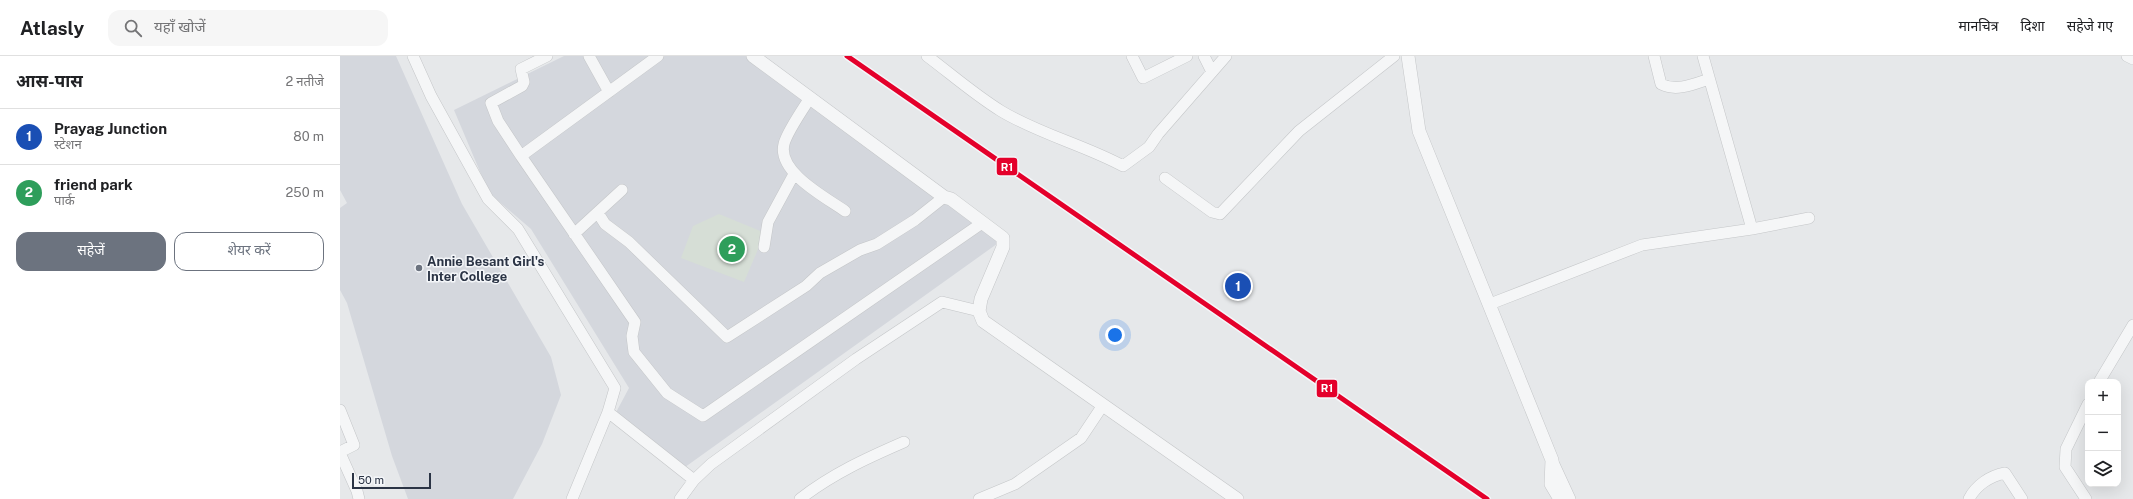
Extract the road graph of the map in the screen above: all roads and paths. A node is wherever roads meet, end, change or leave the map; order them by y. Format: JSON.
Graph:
{"nodes":[{"id":1,"x":413,"y":56,"type":"edge"},
{"id":2,"x":547,"y":56,"type":"edge"},
{"id":3,"x":589,"y":56,"type":"edge"},
{"id":4,"x":658,"y":56,"type":"edge"},
{"id":5,"x":753,"y":56,"type":"edge"},
{"id":6,"x":927,"y":56,"type":"edge"},
{"id":7,"x":1132,"y":56,"type":"edge"},
{"id":8,"x":1187,"y":56,"type":"edge"},
{"id":9,"x":1204,"y":56,"type":"edge"},
{"id":10,"x":1226,"y":56,"type":"edge"},
{"id":11,"x":1394,"y":56,"type":"edge"},
{"id":12,"x":1408,"y":56,"type":"edge"},
{"id":13,"x":1654,"y":56,"type":"edge"},
{"id":14,"x":1704,"y":56,"type":"edge"},
{"id":15,"x":2128,"y":56,"type":"edge"},
{"id":16,"x":2133,"y":59,"type":"edge"},
{"id":17,"x":1212,"y":72,"type":"junction"},
{"id":18,"x":1709,"y":79,"type":"junction"},
{"id":19,"x":609,"y":92,"type":"junction"},
{"id":20,"x":810,"y":98,"type":"junction"},
{"id":21,"x":522,"y":156,"type":"junction"},
{"id":22,"x":794,"y":174,"type":"junction"},
{"id":23,"x":1165,"y":178,"type":"dead end"},
{"id":24,"x":622,"y":190,"type":"dead end"},
{"id":25,"x":944,"y":197,"type":"junction"},
{"id":26,"x":845,"y":211,"type":"dead end"},
{"id":27,"x":598,"y":213,"type":"junction"},
{"id":28,"x":1809,"y":218,"type":"dead end"},
{"id":29,"x":982,"y":223,"type":"junction"},
{"id":30,"x":1752,"y":229,"type":"junction"},
{"id":31,"x":574,"y":234,"type":"junction"},
{"id":32,"x":764,"y":247,"type":"dead end"},
{"id":33,"x":1490,"y":304,"type":"junction"},
{"id":34,"x":979,"y":311,"type":"junction"},
{"id":35,"x":2133,"y":325,"type":"edge"},
{"id":36,"x":2101,"y":379,"type":"edge"},
{"id":37,"x":1103,"y":405,"type":"junction"},
{"id":38,"x":340,"y":410,"type":"edge"},
{"id":39,"x":2085,"y":410,"type":"edge"},
{"id":40,"x":608,"y":412,"type":"junction"},
{"id":41,"x":904,"y":442,"type":"dead end"},
{"id":42,"x":340,"y":453,"type":"edge"},
{"id":43,"x":1552,"y":460,"type":"junction"},
{"id":44,"x":694,"y":480,"type":"junction"},
{"id":45,"x":359,"y":499,"type":"edge"},
{"id":46,"x":572,"y":499,"type":"edge"},
{"id":47,"x":680,"y":499,"type":"edge"},
{"id":48,"x":800,"y":499,"type":"edge"},
{"id":49,"x":979,"y":499,"type":"edge"},
{"id":50,"x":1237,"y":499,"type":"edge"},
{"id":51,"x":1560,"y":499,"type":"edge"},
{"id":52,"x":1570,"y":499,"type":"edge"},
{"id":53,"x":1969,"y":499,"type":"edge"},
{"id":54,"x":2022,"y":499,"type":"edge"},
{"id":55,"x":2086,"y":499,"type":"edge"}],
"edges":[{"from":1,"to":40,"type":"street"},
{"from":2,"to":21,"type":"street"},
{"from":3,"to":19,"type":"street"},
{"from":4,"to":19,"type":"street"},
{"from":5,"to":20,"type":"street"},
{"from":6,"to":17,"type":"street"},
{"from":7,"to":8,"type":"street"},
{"from":9,"to":17,"type":"street"},
{"from":10,"to":17,"type":"street"},
{"from":11,"to":23,"type":"street"},
{"from":12,"to":33,"type":"street"},
{"from":13,"to":18,"type":"street"},
{"from":14,"to":18,"type":"street"},
{"from":15,"to":16,"type":"street"},
{"from":18,"to":30,"type":"street"},
{"from":19,"to":21,"type":"street"},
{"from":20,"to":22,"type":"street"},
{"from":20,"to":25,"type":"street"},
{"from":21,"to":31,"type":"street"},
{"from":22,"to":26,"type":"street"},
{"from":22,"to":32,"type":"street"},
{"from":24,"to":27,"type":"street"},
{"from":25,"to":27,"type":"street"},
{"from":25,"to":29,"type":"street"},
{"from":27,"to":31,"type":"street"},
{"from":28,"to":30,"type":"street"},
{"from":29,"to":31,"type":"street"},
{"from":29,"to":34,"type":"street"},
{"from":30,"to":33,"type":"street"},
{"from":33,"to":43,"type":"street"},
{"from":34,"to":37,"type":"street"},
{"from":34,"to":44,"type":"street"},
{"from":35,"to":36,"type":"street"},
{"from":37,"to":49,"type":"street"},
{"from":37,"to":50,"type":"street"},
{"from":38,"to":42,"type":"street"},
{"from":39,"to":55,"type":"street"},
{"from":40,"to":44,"type":"street"},
{"from":40,"to":46,"type":"street"},
{"from":41,"to":48,"type":"street"},
{"from":42,"to":45,"type":"street"},
{"from":43,"to":51,"type":"street"},
{"from":43,"to":52,"type":"street"},
{"from":44,"to":47,"type":"street"},
{"from":53,"to":54,"type":"street"}]}
